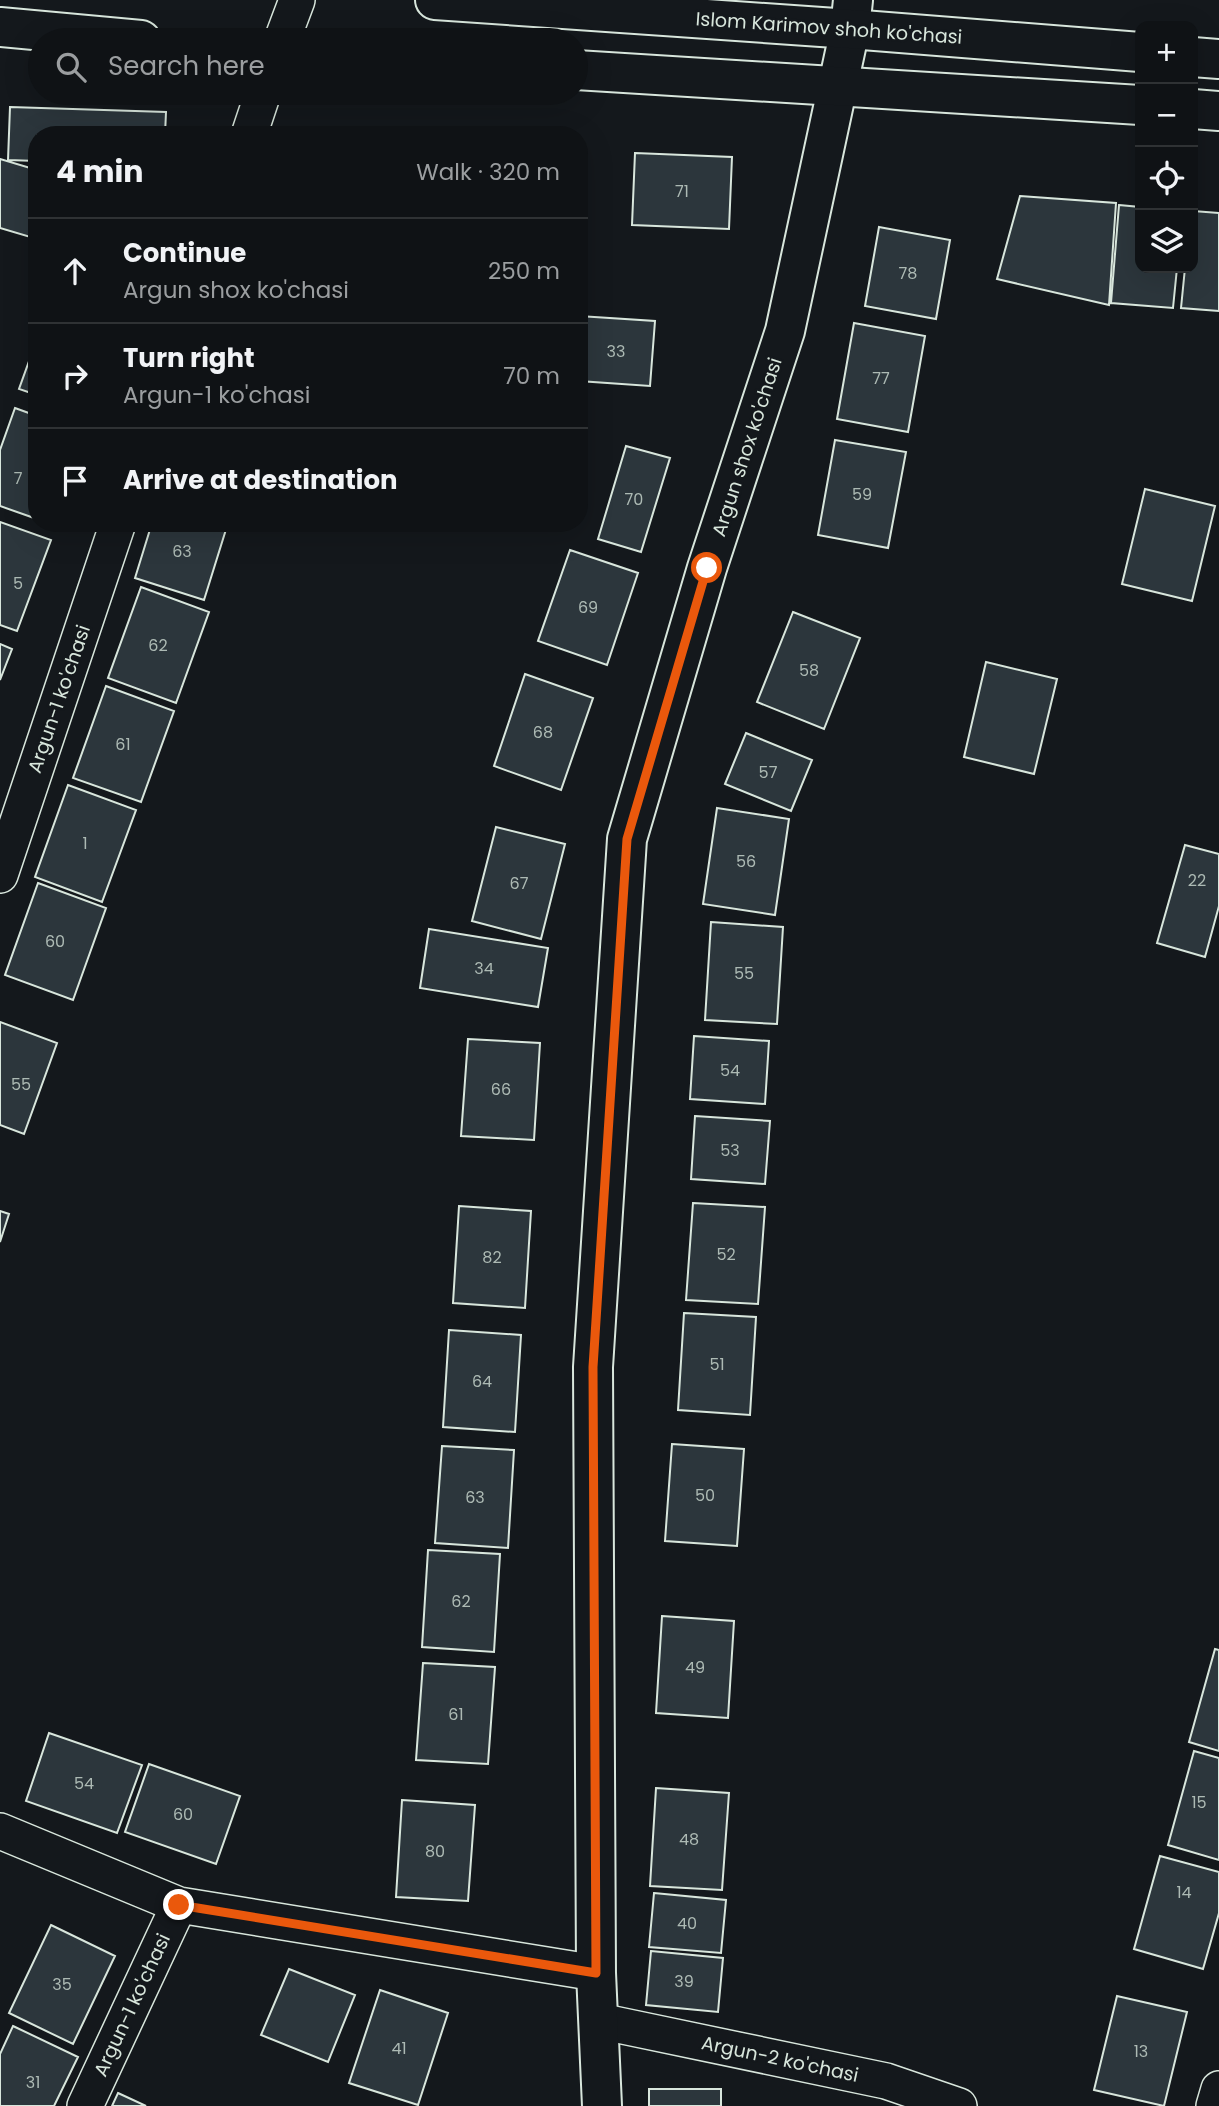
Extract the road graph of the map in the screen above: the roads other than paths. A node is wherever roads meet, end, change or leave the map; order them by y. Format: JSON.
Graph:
{"nodes":[{"id":1,"x":297,"y":0,"type":"edge"},
{"id":2,"x":435,"y":0,"type":"edge"},
{"id":3,"x":852,"y":15,"type":"edge"},
{"id":4,"x":0,"y":27,"type":"edge"},
{"id":5,"x":286,"y":28,"type":"edge"},
{"id":6,"x":28,"y":30,"type":"edge"},
{"id":7,"x":1135,"y":51,"type":"edge"},
{"id":8,"x":1198,"y":57,"type":"edge"},
{"id":9,"x":1219,"y":59,"type":"edge"},
{"id":10,"x":588,"y":71,"type":"edge"},
{"id":11,"x":838,"y":85,"type":"junction"},
{"id":12,"x":259,"y":105,"type":"edge"},
{"id":13,"x":1135,"y":105,"type":"edge"},
{"id":14,"x":1198,"y":109,"type":"edge"},
{"id":15,"x":1219,"y":111,"type":"edge"},
{"id":16,"x":252,"y":126,"type":"edge"},
{"id":17,"x":115,"y":532,"type":"edge"},
{"id":18,"x":0,"y":875,"type":"edge"},
{"id":19,"x":0,"y":1832,"type":"edge"},
{"id":20,"x":179,"y":1905,"type":"junction"},
{"id":21,"x":596,"y":1973,"type":"junction"},
{"id":22,"x":599,"y":2021,"type":"junction"},
{"id":23,"x":1219,"y":2089,"type":"edge"},
{"id":24,"x":85,"y":2106,"type":"edge"},
{"id":25,"x":602,"y":2106,"type":"edge"},
{"id":26,"x":959,"y":2106,"type":"edge"},
{"id":27,"x":1214,"y":2106,"type":"edge"}],
"edges":[{"from":1,"to":5,"type":"street"},
{"from":2,"to":3,"type":"street","name":"Islom Karimov shoh ko'chasi"},
{"from":3,"to":7,"type":"street","name":"Islom Karimov shoh ko'chasi"},
{"from":3,"to":11,"type":"street","name":"Argun shox ko'chasi"},
{"from":4,"to":6,"type":"street"},
{"from":8,"to":9,"type":"street"},
{"from":10,"to":11,"type":"street"},
{"from":11,"to":13,"type":"street"},
{"from":11,"to":21,"type":"street","name":"Argun shox ko'chasi"},
{"from":12,"to":16,"type":"street"},
{"from":14,"to":15,"type":"street"},
{"from":17,"to":18,"type":"street","name":"Argun-1 ko'chasi"},
{"from":19,"to":20,"type":"street"},
{"from":20,"to":21,"type":"street"},
{"from":20,"to":24,"type":"street","name":"Argun-1 ko'chasi"},
{"from":21,"to":22,"type":"street","name":"Argun shox ko'chasi"},
{"from":22,"to":25,"type":"street","name":"Argun shox ko'chasi"},
{"from":22,"to":26,"type":"street","name":"Argun-2 ko'chasi"},
{"from":23,"to":27,"type":"street"}]}
